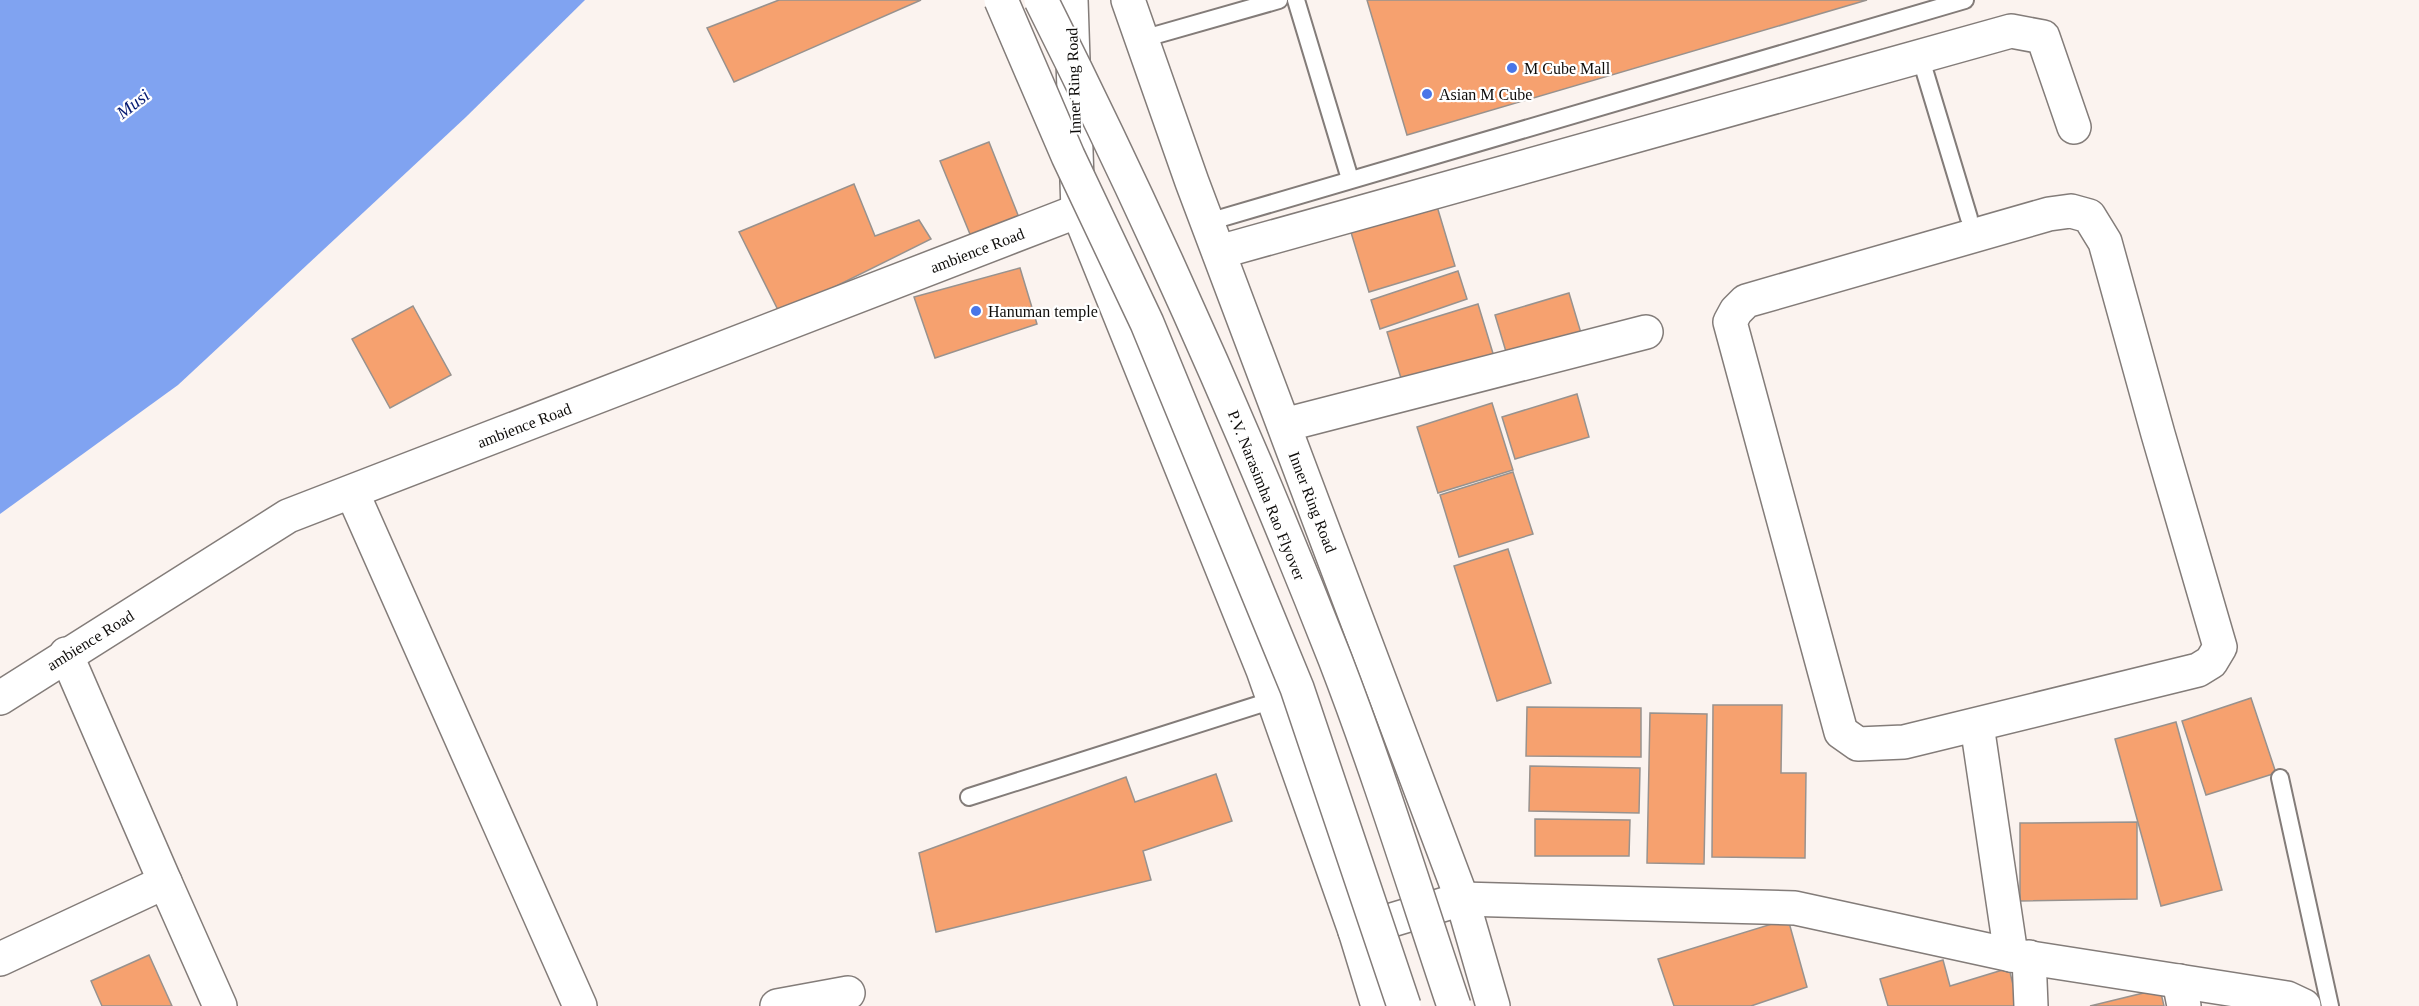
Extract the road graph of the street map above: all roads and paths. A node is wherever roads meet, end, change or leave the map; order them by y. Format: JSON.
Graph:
{"nodes":[{"id":1,"x":1001,"y":0,"type":"edge"},
{"id":2,"x":1041,"y":0,"type":"edge"},
{"id":3,"x":1071,"y":0,"type":"edge"},
{"id":4,"x":1128,"y":0,"type":"edge"},
{"id":5,"x":1279,"y":0,"type":"edge"},
{"id":6,"x":1296,"y":0,"type":"edge"},
{"id":7,"x":1965,"y":0,"type":"edge"},
{"id":8,"x":1142,"y":39,"type":"junction"},
{"id":9,"x":1920,"y":56,"type":"junction"},
{"id":10,"x":2074,"y":127,"type":"dead end"},
{"id":11,"x":1350,"y":179,"type":"junction"},
{"id":12,"x":1078,"y":211,"type":"junction"},
{"id":13,"x":1969,"y":218,"type":"dead end"},
{"id":14,"x":1208,"y":222,"type":"junction"},
{"id":15,"x":1219,"y":252,"type":"junction"},
{"id":16,"x":1646,"y":332,"type":"dead end"},
{"id":17,"x":1284,"y":425,"type":"junction"},
{"id":18,"x":352,"y":492,"type":"junction"},
{"id":19,"x":66,"y":654,"type":"junction"},
{"id":20,"x":0,"y":698,"type":"edge"},
{"id":21,"x":1273,"y":700,"type":"junction"},
{"id":22,"x":1977,"y":725,"type":"junction"},
{"id":23,"x":2280,"y":778,"type":"dead end"},
{"id":24,"x":969,"y":797,"type":"dead end"},
{"id":25,"x":165,"y":882,"type":"junction"},
{"id":26,"x":1462,"y":899,"type":"junction"},
{"id":27,"x":1354,"y":930,"type":"junction"},
{"id":28,"x":2020,"y":956,"type":"junction"},
{"id":29,"x":0,"y":959,"type":"edge"},
{"id":30,"x":849,"y":993,"type":"dead end"},
{"id":31,"x":2182,"y":993,"type":"edge"},
{"id":32,"x":220,"y":1006,"type":"edge"},
{"id":33,"x":580,"y":1006,"type":"edge"},
{"id":34,"x":777,"y":1006,"type":"edge"},
{"id":35,"x":1378,"y":1006,"type":"edge"},
{"id":36,"x":1404,"y":1006,"type":"edge"},
{"id":37,"x":1454,"y":1006,"type":"edge"},
{"id":38,"x":1493,"y":1006,"type":"edge"},
{"id":39,"x":2031,"y":1006,"type":"edge"},
{"id":40,"x":2304,"y":1006,"type":"edge"},
{"id":41,"x":2330,"y":1006,"type":"edge"}],
"edges":[{"from":1,"to":36,"type":"main road","bridge":true},
{"from":2,"to":37,"type":"main road","name":"P.V. Narasimha Rao Flyover","bridge":true},
{"from":3,"to":12,"type":"main road","name":"Inner Ring Road"},
{"from":4,"to":8,"type":"main road","name":"Inner Ring Road"},
{"from":5,"to":8,"type":"lane"},
{"from":6,"to":11,"type":"lane"},
{"from":7,"to":11,"type":"lane"},
{"from":8,"to":14,"type":"main road","name":"Inner Ring Road"},
{"from":9,"to":10,"type":"main road"},
{"from":9,"to":13,"type":"lane"},
{"from":9,"to":15,"type":"main road"},
{"from":11,"to":14,"type":"lane"},
{"from":12,"to":18,"type":"main road","name":"ambience Road"},
{"from":12,"to":21,"type":"main road","name":"Inner Ring Road"},
{"from":14,"to":15,"type":"main road","name":"Inner Ring Road"},
{"from":15,"to":17,"type":"main road","name":"Inner Ring Road"},
{"from":16,"to":17,"type":"main road"},
{"from":17,"to":26,"type":"main road","name":"Inner Ring Road"},
{"from":18,"to":19,"type":"main road","name":"ambience Road"},
{"from":18,"to":33,"type":"main road"},
{"from":19,"to":20,"type":"main road","name":"ambience Road"},
{"from":19,"to":25,"type":"main road"},
{"from":21,"to":24,"type":"lane"},
{"from":21,"to":27,"type":"main road","name":"Inner Ring Road"},
{"from":22,"to":22,"type":"main road"},
{"from":22,"to":28,"type":"main road"},
{"from":23,"to":41,"type":"lane"},
{"from":25,"to":29,"type":"main road"},
{"from":25,"to":32,"type":"main road"},
{"from":26,"to":27,"type":"main road"},
{"from":26,"to":28,"type":"main road"},
{"from":26,"to":38,"type":"main road","name":"Inner Ring Road"},
{"from":27,"to":35,"type":"main road","name":"Inner Ring Road"},
{"from":28,"to":31,"type":"main road"},
{"from":28,"to":39,"type":"main road"},
{"from":30,"to":34,"type":"main road"},
{"from":31,"to":40,"type":"main road"}]}
